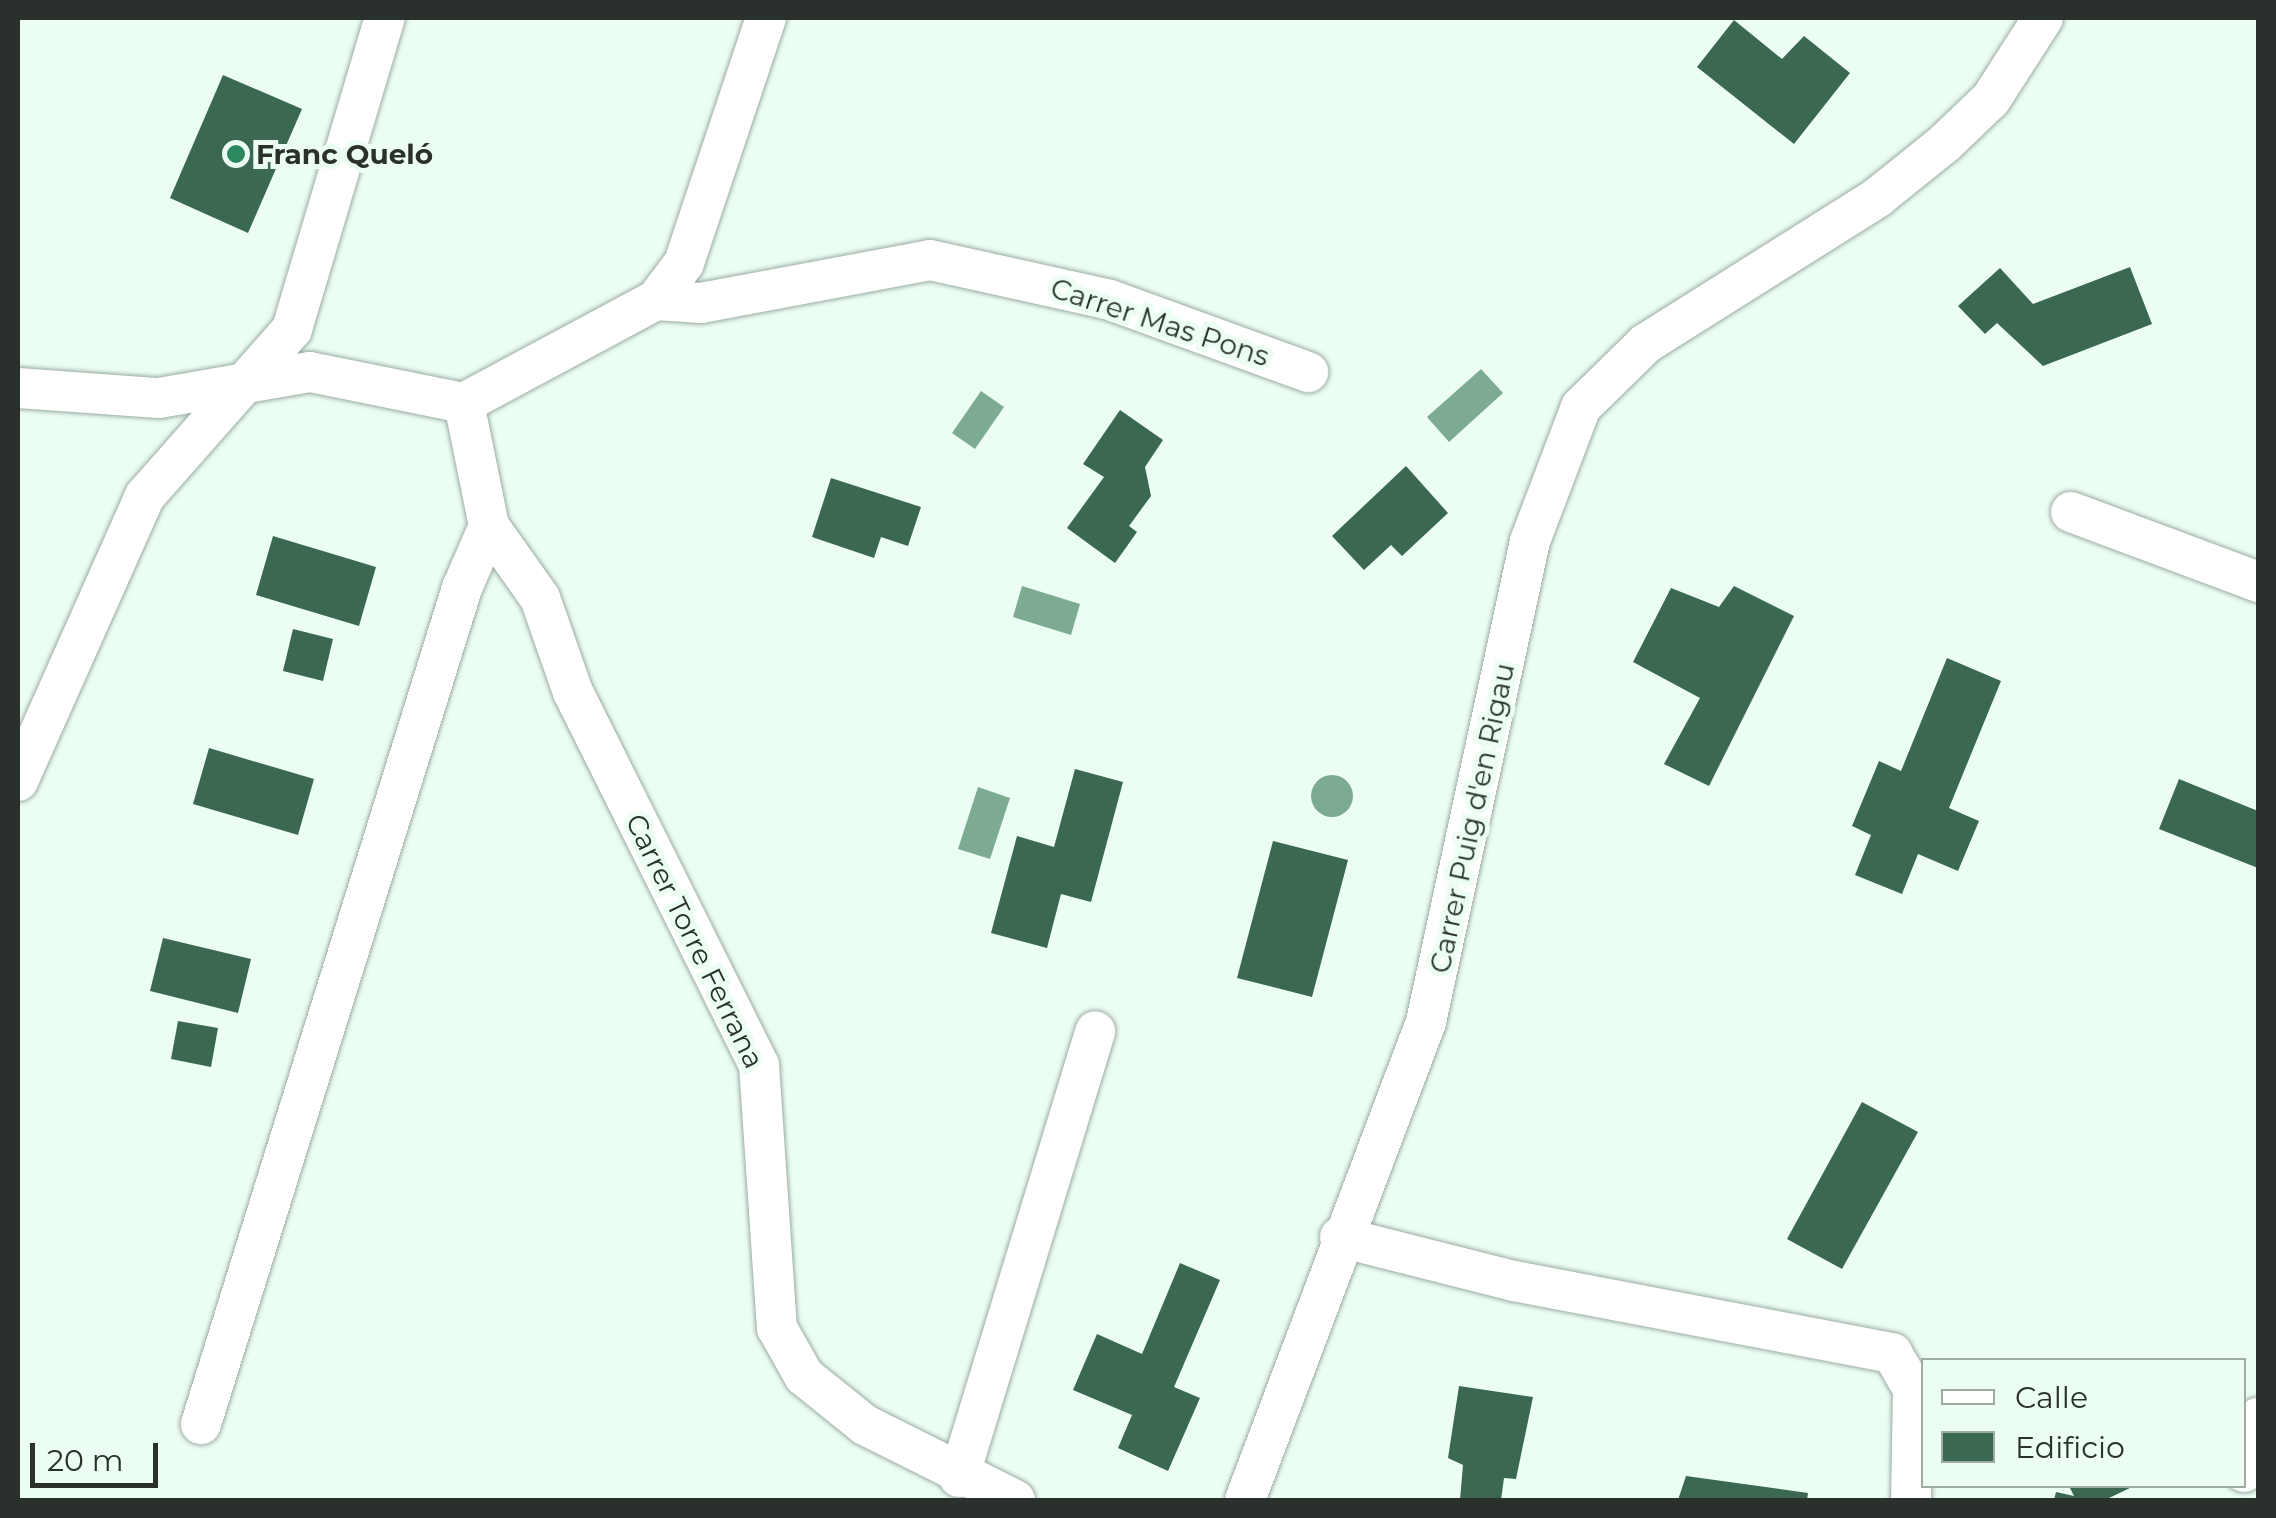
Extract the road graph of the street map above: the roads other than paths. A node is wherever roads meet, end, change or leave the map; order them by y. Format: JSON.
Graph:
{"nodes":[{"id":1,"x":385,"y":18,"type":"edge"},
{"id":2,"x":766,"y":18,"type":"edge"},
{"id":3,"x":2043,"y":18,"type":"edge"},
{"id":4,"x":656,"y":300,"type":"junction"},
{"id":5,"x":1308,"y":372,"type":"dead end"},
{"id":6,"x":247,"y":386,"type":"junction"},
{"id":7,"x":18,"y":388,"type":"edge"},
{"id":8,"x":464,"y":403,"type":"junction"},
{"id":9,"x":2071,"y":512,"type":"dead end"},
{"id":10,"x":489,"y":526,"type":"junction"},
{"id":11,"x":2258,"y":582,"type":"edge"},
{"id":12,"x":18,"y":781,"type":"edge"},
{"id":13,"x":1095,"y":1031,"type":"dead end"},
{"id":14,"x":1340,"y":1237,"type":"junction"},
{"id":15,"x":2258,"y":1418,"type":"edge"},
{"id":16,"x":202,"y":1424,"type":"dead end"},
{"id":17,"x":2246,"y":1464,"type":"edge"},
{"id":18,"x":959,"y":1477,"type":"junction"},
{"id":19,"x":1016,"y":1500,"type":"edge"},
{"id":20,"x":1245,"y":1500,"type":"edge"},
{"id":21,"x":1910,"y":1500,"type":"edge"}],
"edges":[{"from":1,"to":6,"type":"street"},
{"from":2,"to":4,"type":"street"},
{"from":3,"to":14,"type":"street","name":"Carrer Puig d'en Rigau"},
{"from":4,"to":5,"type":"street","name":"Carrer Mas Pons"},
{"from":4,"to":8,"type":"street"},
{"from":6,"to":7,"type":"street"},
{"from":6,"to":8,"type":"street"},
{"from":6,"to":12,"type":"street"},
{"from":8,"to":10,"type":"street","name":"Carrer Torre Ferrana"},
{"from":9,"to":11,"type":"street"},
{"from":10,"to":16,"type":"street"},
{"from":10,"to":18,"type":"street","name":"Carrer Torre Ferrana"},
{"from":13,"to":18,"type":"street"},
{"from":14,"to":20,"type":"street"},
{"from":14,"to":21,"type":"street"},
{"from":15,"to":17,"type":"street"},
{"from":18,"to":19,"type":"street","name":"Carrer Torre Ferrana"}]}
